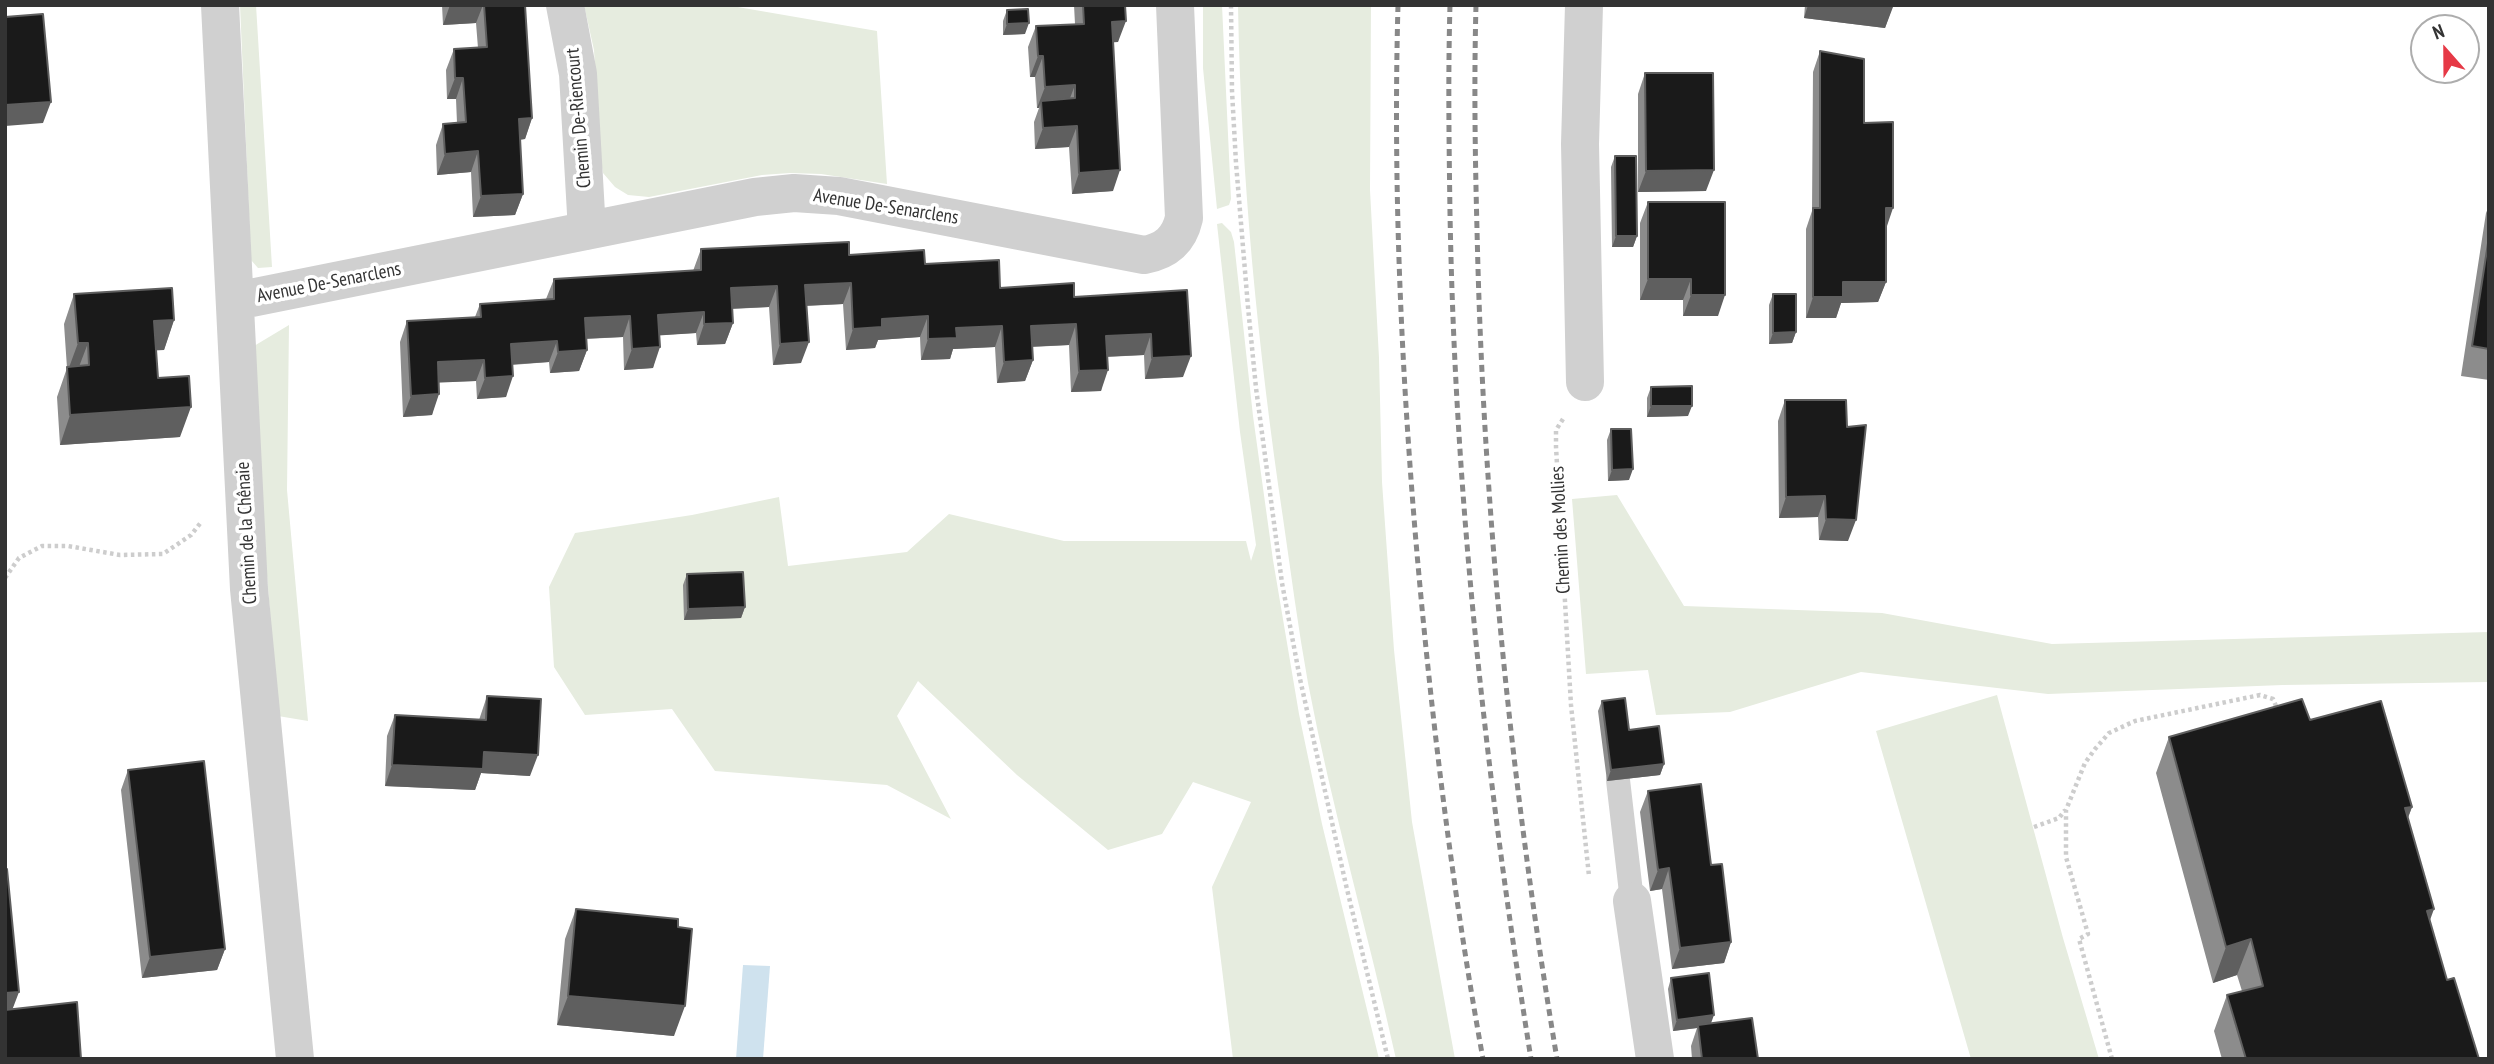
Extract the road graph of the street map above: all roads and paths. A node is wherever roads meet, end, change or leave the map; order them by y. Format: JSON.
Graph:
{"nodes":[{"id":1,"x":220,"y":5,"type":"edge"},
{"id":2,"x":565,"y":5,"type":"edge"},
{"id":3,"x":1175,"y":5,"type":"edge"},
{"id":4,"x":1231,"y":5,"type":"edge"},
{"id":5,"x":1584,"y":5,"type":"edge"},
{"id":6,"x":587,"y":232,"type":"junction"},
{"id":7,"x":236,"y":301,"type":"junction"},
{"id":8,"x":1584,"y":382,"type":"joint"},
{"id":9,"x":205,"y":517,"type":"dead end"},
{"id":10,"x":5,"y":578,"type":"edge"},
{"id":11,"x":2276,"y":706,"type":"edge"},
{"id":12,"x":1618,"y":780,"type":"edge"},
{"id":13,"x":2066,"y":810,"type":"junction"},
{"id":14,"x":2034,"y":827,"type":"dead end"},
{"id":15,"x":1590,"y":879,"type":"dead end"},
{"id":16,"x":1632,"y":901,"type":"joint"},
{"id":17,"x":295,"y":1059,"type":"edge"},
{"id":18,"x":1388,"y":1059,"type":"edge"},
{"id":19,"x":1655,"y":1059,"type":"edge"},
{"id":20,"x":2112,"y":1059,"type":"edge"}],
"edges":[{"from":1,"to":7,"type":"street","name":"Chemin de la Chênaie"},
{"from":2,"to":6,"type":"street","name":"Chemin De-Riencourt"},
{"from":3,"to":6,"type":"street","name":"Avenue De-Senarclens"},
{"from":4,"to":18,"type":"path"},
{"from":5,"to":8,"type":"street"},
{"from":6,"to":7,"type":"street","name":"Avenue De-Senarclens"},
{"from":7,"to":17,"type":"street","name":"Chemin de la Chênaie"},
{"from":8,"to":15,"type":"path","name":"Chemin des Mollies"},
{"from":9,"to":10,"type":"path"},
{"from":11,"to":13,"type":"path"},
{"from":12,"to":16,"type":"lane"},
{"from":13,"to":14,"type":"path"},
{"from":13,"to":20,"type":"path"},
{"from":16,"to":19,"type":"street"}]}
